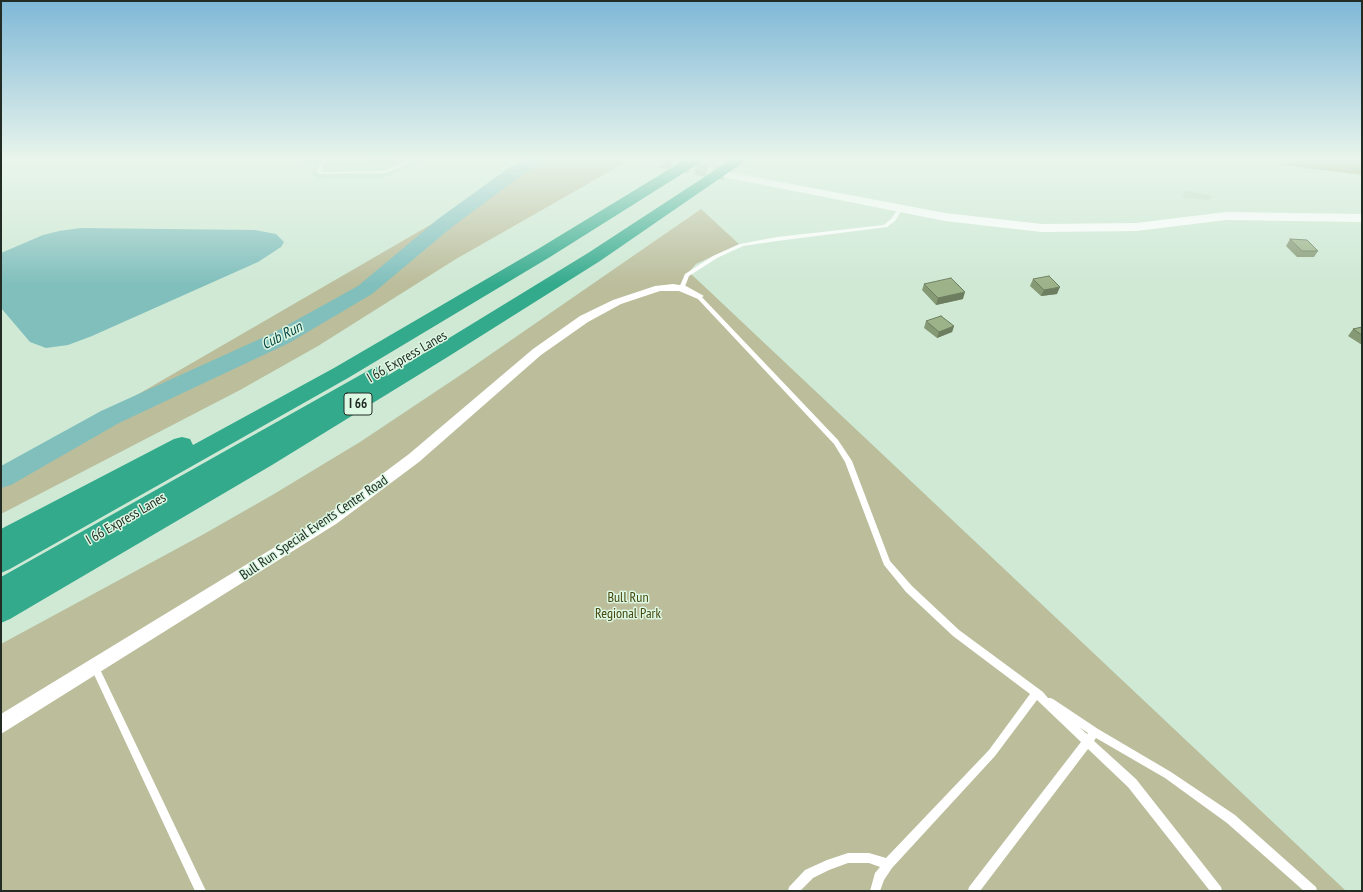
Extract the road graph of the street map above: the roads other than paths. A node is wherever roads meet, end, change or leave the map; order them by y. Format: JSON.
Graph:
{"nodes":[{"id":1,"x":604,"y":201,"type":"edge"},
{"id":2,"x":613,"y":201,"type":"edge"},
{"id":3,"x":667,"y":201,"type":"edge"},
{"id":4,"x":671,"y":201,"type":"edge"},
{"id":5,"x":873,"y":201,"type":"edge"},
{"id":6,"x":901,"y":208,"type":"junction"},
{"id":7,"x":1362,"y":218,"type":"edge"},
{"id":8,"x":682,"y":288,"type":"junction"},
{"id":9,"x":698,"y":296,"type":"joint"},
{"id":10,"x":1,"y":542,"type":"edge"},
{"id":11,"x":1,"y":562,"type":"edge"},
{"id":12,"x":1,"y":590,"type":"edge"},
{"id":13,"x":1,"y":611,"type":"edge"},
{"id":14,"x":95,"y":668,"type":"junction"},
{"id":15,"x":1036,"y":693,"type":"junction"},
{"id":16,"x":1,"y":725,"type":"edge"},
{"id":17,"x":1095,"y":732,"type":"junction"},
{"id":18,"x":1088,"y":743,"type":"junction"},
{"id":19,"x":888,"y":864,"type":"junction"},
{"id":20,"x":201,"y":891,"type":"edge"},
{"id":21,"x":793,"y":891,"type":"edge"},
{"id":22,"x":875,"y":891,"type":"edge"},
{"id":23,"x":973,"y":891,"type":"edge"},
{"id":24,"x":1217,"y":891,"type":"edge"},
{"id":25,"x":1312,"y":891,"type":"edge"}],
"edges":[{"from":1,"to":10,"type":"highway"},
{"from":2,"to":11,"type":"highway","name":"I 66 Express Lanes"},
{"from":3,"to":12,"type":"highway","name":"I 66 Express Lanes"},
{"from":4,"to":13,"type":"highway","number":"I 66"},
{"from":5,"to":6,"type":"street"},
{"from":6,"to":7,"type":"street"},
{"from":6,"to":8,"type":"lane"},
{"from":8,"to":9,"type":"street","name":"Bull Run Special Events Center Road"},
{"from":8,"to":14,"type":"street","name":"Bull Run Special Events Center Road"},
{"from":9,"to":15,"type":"lane"},
{"from":14,"to":16,"type":"street","name":"Bull Run Special Events Center Road"},
{"from":14,"to":20,"type":"lane"},
{"from":15,"to":17,"type":"lane"},
{"from":15,"to":18,"type":"lane"},
{"from":15,"to":19,"type":"lane"},
{"from":17,"to":18,"type":"lane"},
{"from":17,"to":25,"type":"lane"},
{"from":18,"to":23,"type":"lane"},
{"from":18,"to":24,"type":"lane"},
{"from":19,"to":21,"type":"lane"},
{"from":19,"to":22,"type":"lane"}]}
